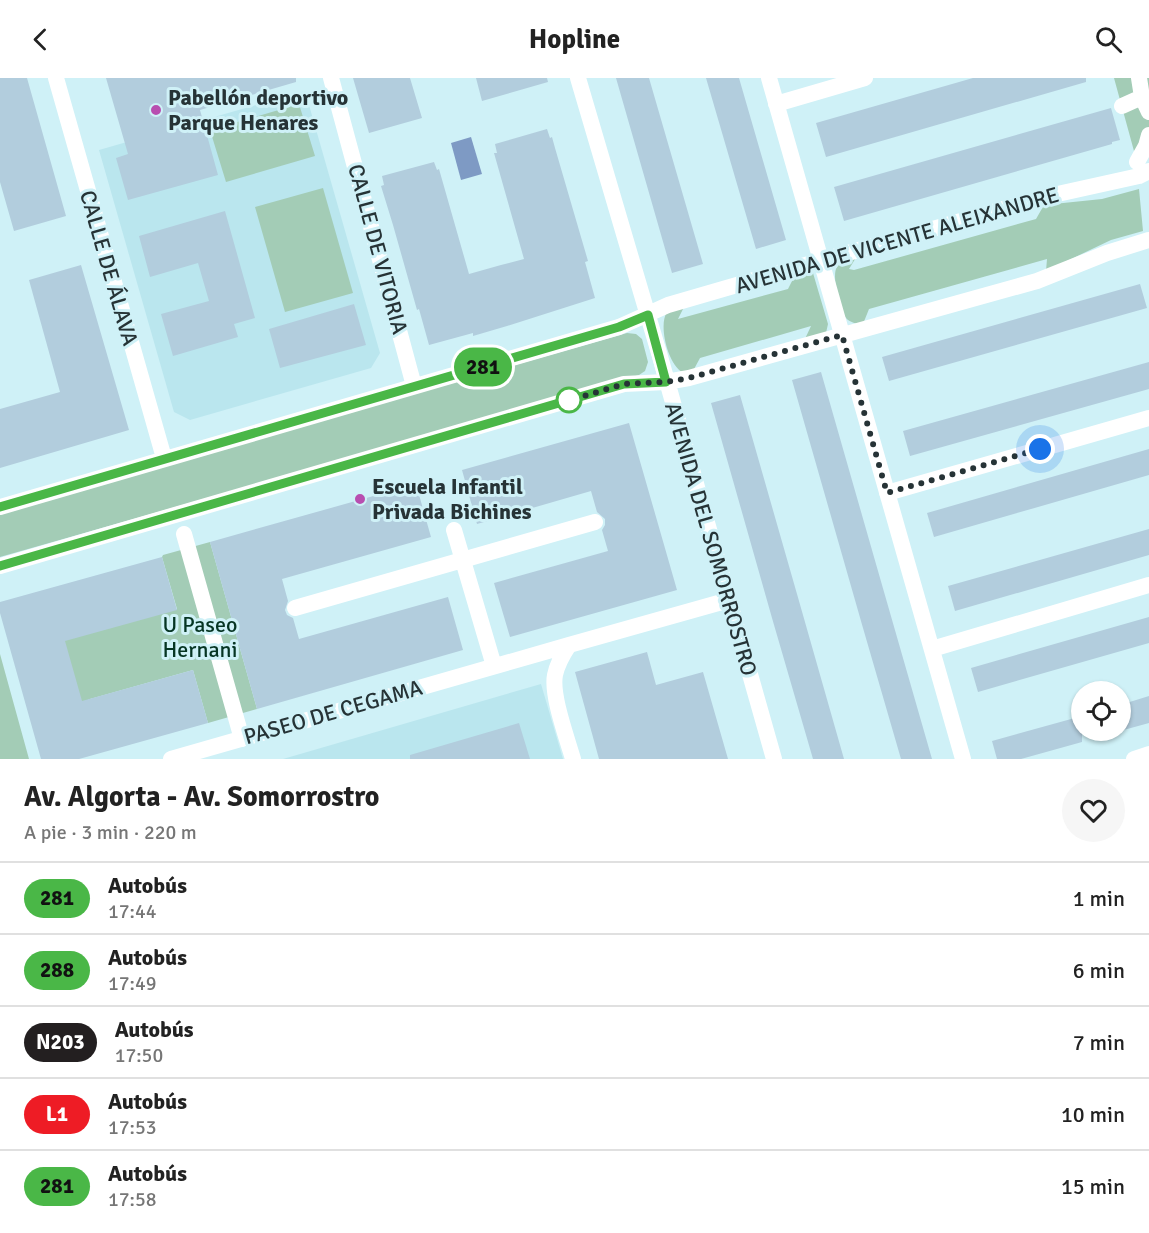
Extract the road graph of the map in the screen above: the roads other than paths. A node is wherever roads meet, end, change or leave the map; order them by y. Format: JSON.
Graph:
{"nodes":[{"id":1,"x":56,"y":78,"type":"edge"},
{"id":2,"x":331,"y":78,"type":"edge"},
{"id":3,"x":578,"y":78,"type":"edge"},
{"id":4,"x":769,"y":78,"type":"edge"},
{"id":5,"x":865,"y":78,"type":"edge"},
{"id":6,"x":1139,"y":78,"type":"edge"},
{"id":7,"x":776,"y":104,"type":"junction"},
{"id":8,"x":1145,"y":105,"type":"edge"},
{"id":9,"x":1122,"y":106,"type":"dead end"},
{"id":10,"x":1149,"y":135,"type":"edge"},
{"id":11,"x":1143,"y":167,"type":"edge"},
{"id":12,"x":1148,"y":241,"type":"edge"},
{"id":13,"x":821,"y":261,"type":"junction"},
{"id":14,"x":648,"y":315,"type":"junction"},
{"id":15,"x":842,"y":335,"type":"junction"},
{"id":16,"x":666,"y":382,"type":"junction"},
{"id":17,"x":414,"y":386,"type":"junction"},
{"id":18,"x":1149,"y":418,"type":"edge"},
{"id":19,"x":164,"y":458,"type":"junction"},
{"id":20,"x":887,"y":493,"type":"junction"},
{"id":21,"x":0,"y":507,"type":"edge"},
{"id":22,"x":595,"y":522,"type":"dead end"},
{"id":23,"x":454,"y":530,"type":"dead end"},
{"id":24,"x":184,"y":534,"type":"dead end"},
{"id":25,"x":463,"y":560,"type":"junction"},
{"id":26,"x":0,"y":566,"type":"edge"},
{"id":27,"x":1149,"y":585,"type":"edge"},
{"id":28,"x":729,"y":600,"type":"junction"},
{"id":29,"x":295,"y":608,"type":"dead end"},
{"id":30,"x":569,"y":645,"type":"junction"},
{"id":31,"x":932,"y":649,"type":"junction"},
{"id":32,"x":494,"y":666,"type":"junction"},
{"id":33,"x":242,"y":738,"type":"junction"},
{"id":34,"x":1149,"y":754,"type":"edge"},
{"id":35,"x":171,"y":759,"type":"edge"},
{"id":36,"x":573,"y":759,"type":"edge"},
{"id":37,"x":774,"y":759,"type":"edge"},
{"id":38,"x":963,"y":759,"type":"edge"},
{"id":39,"x":1134,"y":759,"type":"edge"}],
"edges":[{"from":1,"to":19,"type":"street","name":"CALLE DE ÁLAVA"},
{"from":2,"to":17,"type":"street","name":"CALLE DE VITORIA"},
{"from":3,"to":14,"type":"street","name":"AVENIDA DEL SOMORROSTRO"},
{"from":4,"to":7,"type":"street"},
{"from":5,"to":7,"type":"street"},
{"from":6,"to":8,"type":"street"},
{"from":7,"to":13,"type":"street"},
{"from":8,"to":9,"type":"street"},
{"from":10,"to":11,"type":"street"},
{"from":11,"to":13,"type":"street","name":"AVENIDA DE VICENTE ALEIXANDRE"},
{"from":12,"to":15,"type":"street"},
{"from":13,"to":14,"type":"street","name":"AVENIDA DE VICENTE ALEIXANDRE"},
{"from":13,"to":15,"type":"street"},
{"from":14,"to":16,"type":"street","name":"AVENIDA DEL SOMORROSTRO"},
{"from":14,"to":17,"type":"street","name":"AVENIDA DE VICENTE ALEIXANDRE"},
{"from":15,"to":16,"type":"street"},
{"from":15,"to":20,"type":"street"},
{"from":16,"to":26,"type":"street"},
{"from":16,"to":28,"type":"street","name":"AVENIDA DEL SOMORROSTRO"},
{"from":17,"to":19,"type":"street","name":"AVENIDA DE VICENTE ALEIXANDRE"},
{"from":18,"to":20,"type":"street"},
{"from":19,"to":21,"type":"street","name":"AVENIDA DE VICENTE ALEIXANDRE"},
{"from":20,"to":31,"type":"street"},
{"from":22,"to":25,"type":"street"},
{"from":23,"to":25,"type":"street"},
{"from":24,"to":33,"type":"street"},
{"from":25,"to":29,"type":"street"},
{"from":25,"to":32,"type":"street"},
{"from":27,"to":31,"type":"street"},
{"from":28,"to":30,"type":"street","name":"PASEO DE CEGAMA"},
{"from":28,"to":37,"type":"street","name":"AVENIDA DEL SOMORROSTRO"},
{"from":30,"to":32,"type":"street","name":"PASEO DE CEGAMA"},
{"from":30,"to":36,"type":"street"},
{"from":31,"to":38,"type":"street"},
{"from":32,"to":33,"type":"street","name":"PASEO DE CEGAMA"},
{"from":33,"to":35,"type":"street","name":"PASEO DE CEGAMA"},
{"from":34,"to":39,"type":"street"}]}
